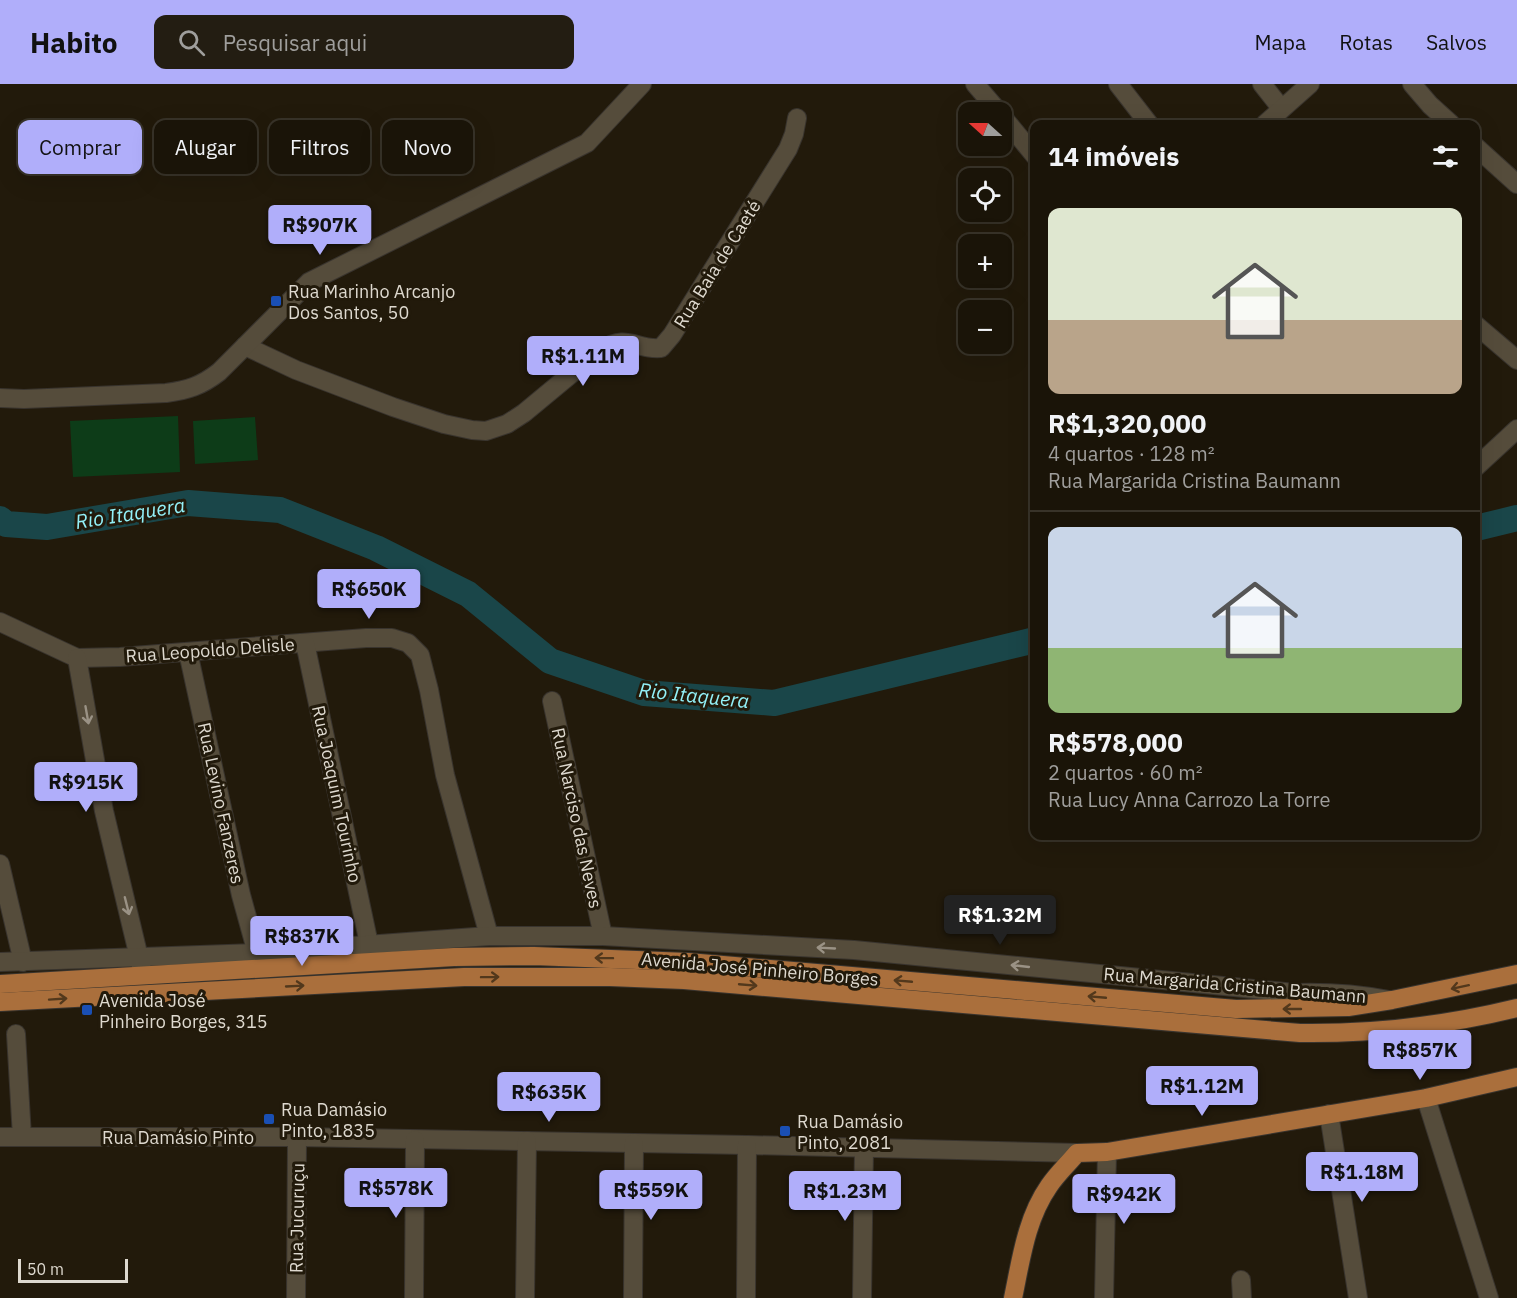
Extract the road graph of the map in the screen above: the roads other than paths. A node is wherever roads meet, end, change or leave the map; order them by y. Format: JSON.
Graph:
{"nodes":[{"id":1,"x":642,"y":84,"type":"edge"},
{"id":2,"x":975,"y":84,"type":"edge"},
{"id":3,"x":1118,"y":84,"type":"edge"},
{"id":4,"x":1262,"y":84,"type":"edge"},
{"id":5,"x":1310,"y":84,"type":"edge"},
{"id":6,"x":1412,"y":84,"type":"edge"},
{"id":7,"x":990,"y":102,"type":"edge"},
{"id":8,"x":1281,"y":108,"type":"junction"},
{"id":9,"x":797,"y":118,"type":"dead end"},
{"id":10,"x":1146,"y":120,"type":"edge"},
{"id":11,"x":1269,"y":120,"type":"edge"},
{"id":12,"x":1447,"y":120,"type":"edge"},
{"id":13,"x":1012,"y":128,"type":"edge"},
{"id":14,"x":1030,"y":150,"type":"edge"},
{"id":15,"x":1480,"y":151,"type":"edge"},
{"id":16,"x":1517,"y":184,"type":"edge"},
{"id":17,"x":1480,"y":328,"type":"edge"},
{"id":18,"x":245,"y":346,"type":"junction"},
{"id":19,"x":1517,"y":360,"type":"edge"},
{"id":20,"x":0,"y":398,"type":"edge"},
{"id":21,"x":1517,"y":429,"type":"edge"},
{"id":22,"x":1480,"y":463,"type":"edge"},
{"id":23,"x":0,"y":622,"type":"edge"},
{"id":24,"x":305,"y":643,"type":"junction"},
{"id":25,"x":188,"y":652,"type":"junction"},
{"id":26,"x":77,"y":658,"type":"junction"},
{"id":27,"x":552,"y":701,"type":"dead end"},
{"id":28,"x":0,"y":864,"type":"edge"},
{"id":29,"x":489,"y":936,"type":"junction"},
{"id":30,"x":603,"y":936,"type":"junction"},
{"id":31,"x":369,"y":944,"type":"junction"},
{"id":32,"x":257,"y":953,"type":"junction"},
{"id":33,"x":0,"y":962,"type":"edge"},
{"id":34,"x":23,"y":962,"type":"junction"},
{"id":35,"x":1517,"y":974,"type":"edge"},
{"id":36,"x":143,"y":976,"type":"junction"},
{"id":37,"x":0,"y":984,"type":"edge"},
{"id":38,"x":1392,"y":1000,"type":"junction"},
{"id":39,"x":0,"y":1002,"type":"edge"},
{"id":40,"x":1517,"y":1008,"type":"edge"},
{"id":41,"x":16,"y":1034,"type":"dead end"},
{"id":42,"x":1517,"y":1077,"type":"edge"},
{"id":43,"x":1426,"y":1098,"type":"junction"},
{"id":44,"x":1329,"y":1114,"type":"junction"},
{"id":45,"x":0,"y":1137,"type":"edge"},
{"id":46,"x":22,"y":1137,"type":"junction"},
{"id":47,"x":297,"y":1137,"type":"junction"},
{"id":48,"x":415,"y":1140,"type":"junction"},
{"id":49,"x":527,"y":1141,"type":"junction"},
{"id":50,"x":634,"y":1143,"type":"junction"},
{"id":51,"x":747,"y":1145,"type":"junction"},
{"id":52,"x":864,"y":1148,"type":"junction"},
{"id":53,"x":1107,"y":1152,"type":"junction"},
{"id":54,"x":1077,"y":1153,"type":"junction"},
{"id":55,"x":296,"y":1298,"type":"edge"},
{"id":56,"x":414,"y":1298,"type":"edge"},
{"id":57,"x":525,"y":1298,"type":"edge"},
{"id":58,"x":633,"y":1298,"type":"edge"},
{"id":59,"x":746,"y":1298,"type":"edge"},
{"id":60,"x":862,"y":1298,"type":"edge"},
{"id":61,"x":1013,"y":1298,"type":"edge"},
{"id":62,"x":1104,"y":1298,"type":"edge"},
{"id":63,"x":1358,"y":1298,"type":"edge"},
{"id":64,"x":1489,"y":1298,"type":"edge"}],
"edges":[{"from":1,"to":18,"type":"street"},
{"from":2,"to":7,"type":"street"},
{"from":3,"to":10,"type":"street"},
{"from":4,"to":8,"type":"street"},
{"from":5,"to":8,"type":"street"},
{"from":6,"to":12,"type":"street"},
{"from":8,"to":11,"type":"street"},
{"from":9,"to":18,"type":"street","name":"Rua Baia de Caeté"},
{"from":13,"to":14,"type":"street"},
{"from":15,"to":16,"type":"street"},
{"from":17,"to":19,"type":"street"},
{"from":18,"to":20,"type":"street"},
{"from":21,"to":22,"type":"street"},
{"from":23,"to":26,"type":"street","name":"Rua Leopoldo Delisle"},
{"from":24,"to":25,"type":"street","name":"Rua Leopoldo Delisle"},
{"from":24,"to":29,"type":"street","name":"Rua Leopoldo Delisle"},
{"from":24,"to":31,"type":"street","name":"Rua Joaquim Tourinho"},
{"from":25,"to":26,"type":"street","name":"Rua Leopoldo Delisle"},
{"from":25,"to":32,"type":"street","name":"Rua Levino Fanzeres"},
{"from":26,"to":36,"type":"street","one_way":true},
{"from":27,"to":30,"type":"street","name":"Rua Narciso das Neves"},
{"from":28,"to":34,"type":"street"},
{"from":29,"to":30,"type":"street","name":"Rua Margarida Cristina Baumann"},
{"from":29,"to":31,"type":"street","name":"Rua Margarida Cristina Baumann"},
{"from":38,"to":30,"type":"street","name":"Rua Margarida Cristina Baumann","one_way":true},
{"from":31,"to":32,"type":"street","name":"Rua Margarida Cristina Baumann"},
{"from":32,"to":36,"type":"street","name":"Rua Margarida Cristina Baumann"},
{"from":33,"to":34,"type":"street","name":"Rua Margarida Cristina Baumann"},
{"from":34,"to":36,"type":"street","name":"Rua Margarida Cristina Baumann"},
{"from":35,"to":38,"type":"main road","name":"Avenida José Pinheiro Borges","one_way":true},
{"from":36,"to":37,"type":"main road","name":"Avenida José Pinheiro Borges"},
{"from":38,"to":36,"type":"main road","name":"Avenida José Pinheiro Borges","one_way":true},
{"from":39,"to":36,"type":"main road","name":"Avenida José Pinheiro Borges","one_way":true},
{"from":36,"to":40,"type":"main road","name":"Avenida José Pinheiro Borges","one_way":true},
{"from":41,"to":46,"type":"street"},
{"from":42,"to":43,"type":"main road"},
{"from":43,"to":44,"type":"main road"},
{"from":43,"to":64,"type":"street"},
{"from":44,"to":53,"type":"main road"},
{"from":44,"to":63,"type":"street"},
{"from":45,"to":46,"type":"street","name":"Rua Damásio Pinto"},
{"from":46,"to":47,"type":"street","name":"Rua Damásio Pinto"},
{"from":47,"to":48,"type":"street","name":"Rua Damásio Pinto"},
{"from":47,"to":55,"type":"street","name":"Rua Jucuruçu"},
{"from":48,"to":49,"type":"street","name":"Rua Damásio Pinto"},
{"from":48,"to":56,"type":"street"},
{"from":49,"to":50,"type":"street","name":"Rua Damásio Pinto"},
{"from":49,"to":57,"type":"street"},
{"from":50,"to":51,"type":"street","name":"Rua Damásio Pinto"},
{"from":50,"to":58,"type":"street"},
{"from":51,"to":52,"type":"street","name":"Rua Damásio Pinto"},
{"from":51,"to":59,"type":"street"},
{"from":52,"to":54,"type":"street","name":"Rua Damásio Pinto"},
{"from":52,"to":60,"type":"street"},
{"from":53,"to":54,"type":"main road"},
{"from":53,"to":62,"type":"street"},
{"from":54,"to":61,"type":"main road"}]}
